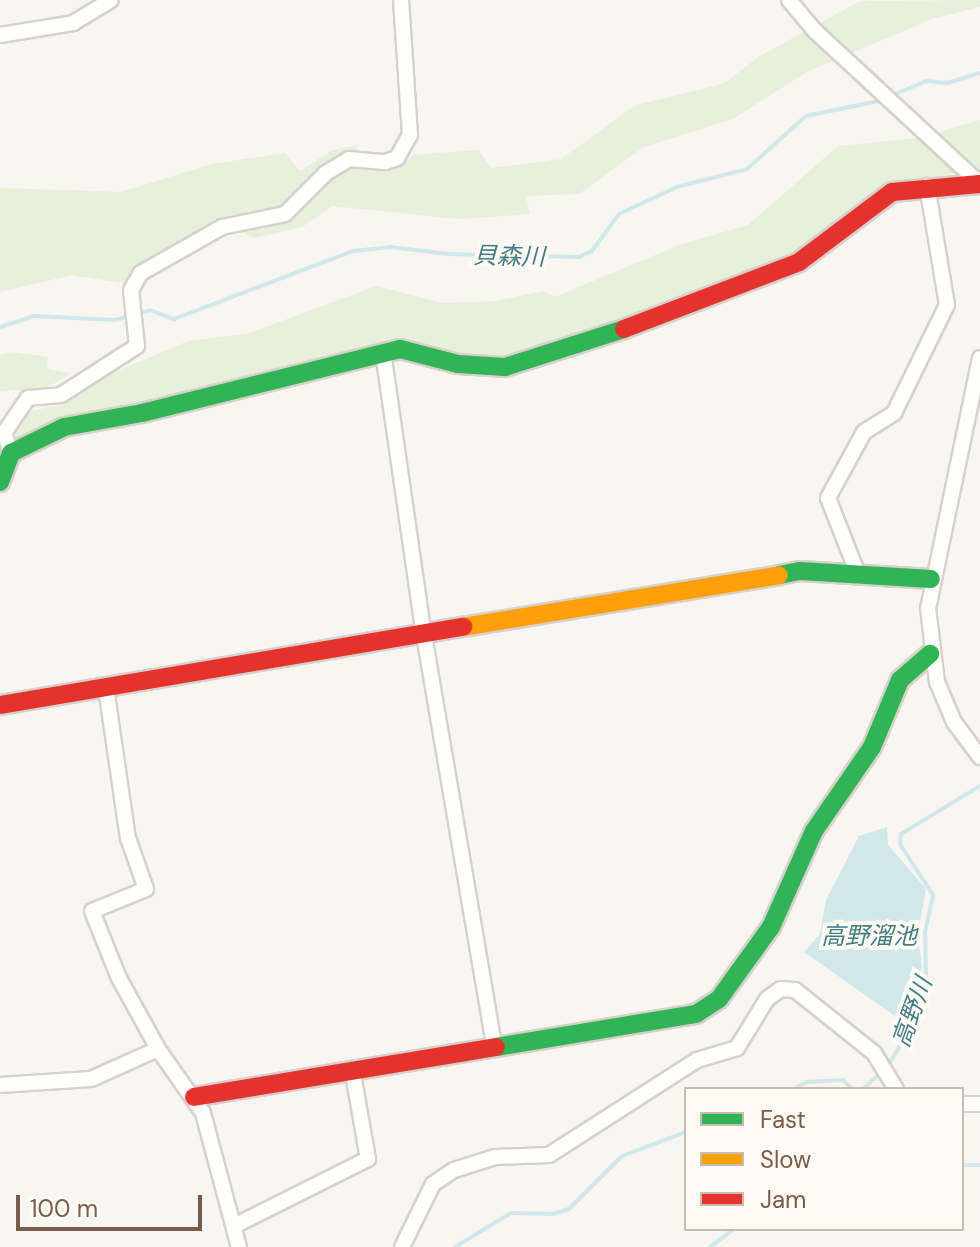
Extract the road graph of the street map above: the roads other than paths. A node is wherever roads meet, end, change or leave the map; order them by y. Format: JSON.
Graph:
{"nodes":[{"id":1,"x":111,"y":0,"type":"edge"},
{"id":2,"x":401,"y":0,"type":"edge"},
{"id":3,"x":789,"y":0,"type":"edge"},
{"id":4,"x":0,"y":35,"type":"edge"},
{"id":5,"x":979,"y":184,"type":"edge"},
{"id":6,"x":927,"y":186,"type":"junction"},
{"id":7,"x":383,"y":352,"type":"junction"},
{"id":8,"x":980,"y":358,"type":"edge"},
{"id":9,"x":11,"y":453,"type":"junction"},
{"id":10,"x":0,"y":482,"type":"edge"},
{"id":11,"x":859,"y":577,"type":"junction"},
{"id":12,"x":931,"y":579,"type":"junction"},
{"id":13,"x":424,"y":635,"type":"junction"},
{"id":14,"x":930,"y":654,"type":"junction"},
{"id":15,"x":106,"y":688,"type":"junction"},
{"id":16,"x":0,"y":705,"type":"edge"},
{"id":17,"x":980,"y":757,"type":"edge"},
{"id":18,"x":494,"y":1045,"type":"junction"},
{"id":19,"x":158,"y":1049,"type":"junction"},
{"id":20,"x":353,"y":1074,"type":"junction"},
{"id":21,"x":0,"y":1085,"type":"edge"},
{"id":22,"x":895,"y":1087,"type":"edge"},
{"id":23,"x":194,"y":1097,"type":"junction"},
{"id":24,"x":234,"y":1226,"type":"junction"},
{"id":25,"x":239,"y":1247,"type":"edge"},
{"id":26,"x":402,"y":1247,"type":"edge"}],
"edges":[{"from":1,"to":4,"type":"street"},
{"from":2,"to":9,"type":"street"},
{"from":3,"to":5,"type":"street"},
{"from":5,"to":6,"type":"street"},
{"from":6,"to":7,"type":"street"},
{"from":6,"to":11,"type":"street"},
{"from":7,"to":9,"type":"street"},
{"from":7,"to":13,"type":"street"},
{"from":8,"to":12,"type":"street"},
{"from":9,"to":10,"type":"street"},
{"from":11,"to":12,"type":"street"},
{"from":11,"to":13,"type":"street"},
{"from":12,"to":14,"type":"street"},
{"from":13,"to":15,"type":"street"},
{"from":13,"to":18,"type":"street"},
{"from":14,"to":17,"type":"street"},
{"from":14,"to":18,"type":"street"},
{"from":15,"to":16,"type":"street"},
{"from":15,"to":19,"type":"street"},
{"from":18,"to":20,"type":"street"},
{"from":19,"to":21,"type":"street"},
{"from":19,"to":23,"type":"street"},
{"from":20,"to":23,"type":"street"},
{"from":20,"to":24,"type":"street"},
{"from":22,"to":26,"type":"street"},
{"from":23,"to":24,"type":"street"},
{"from":24,"to":25,"type":"street"}]}
